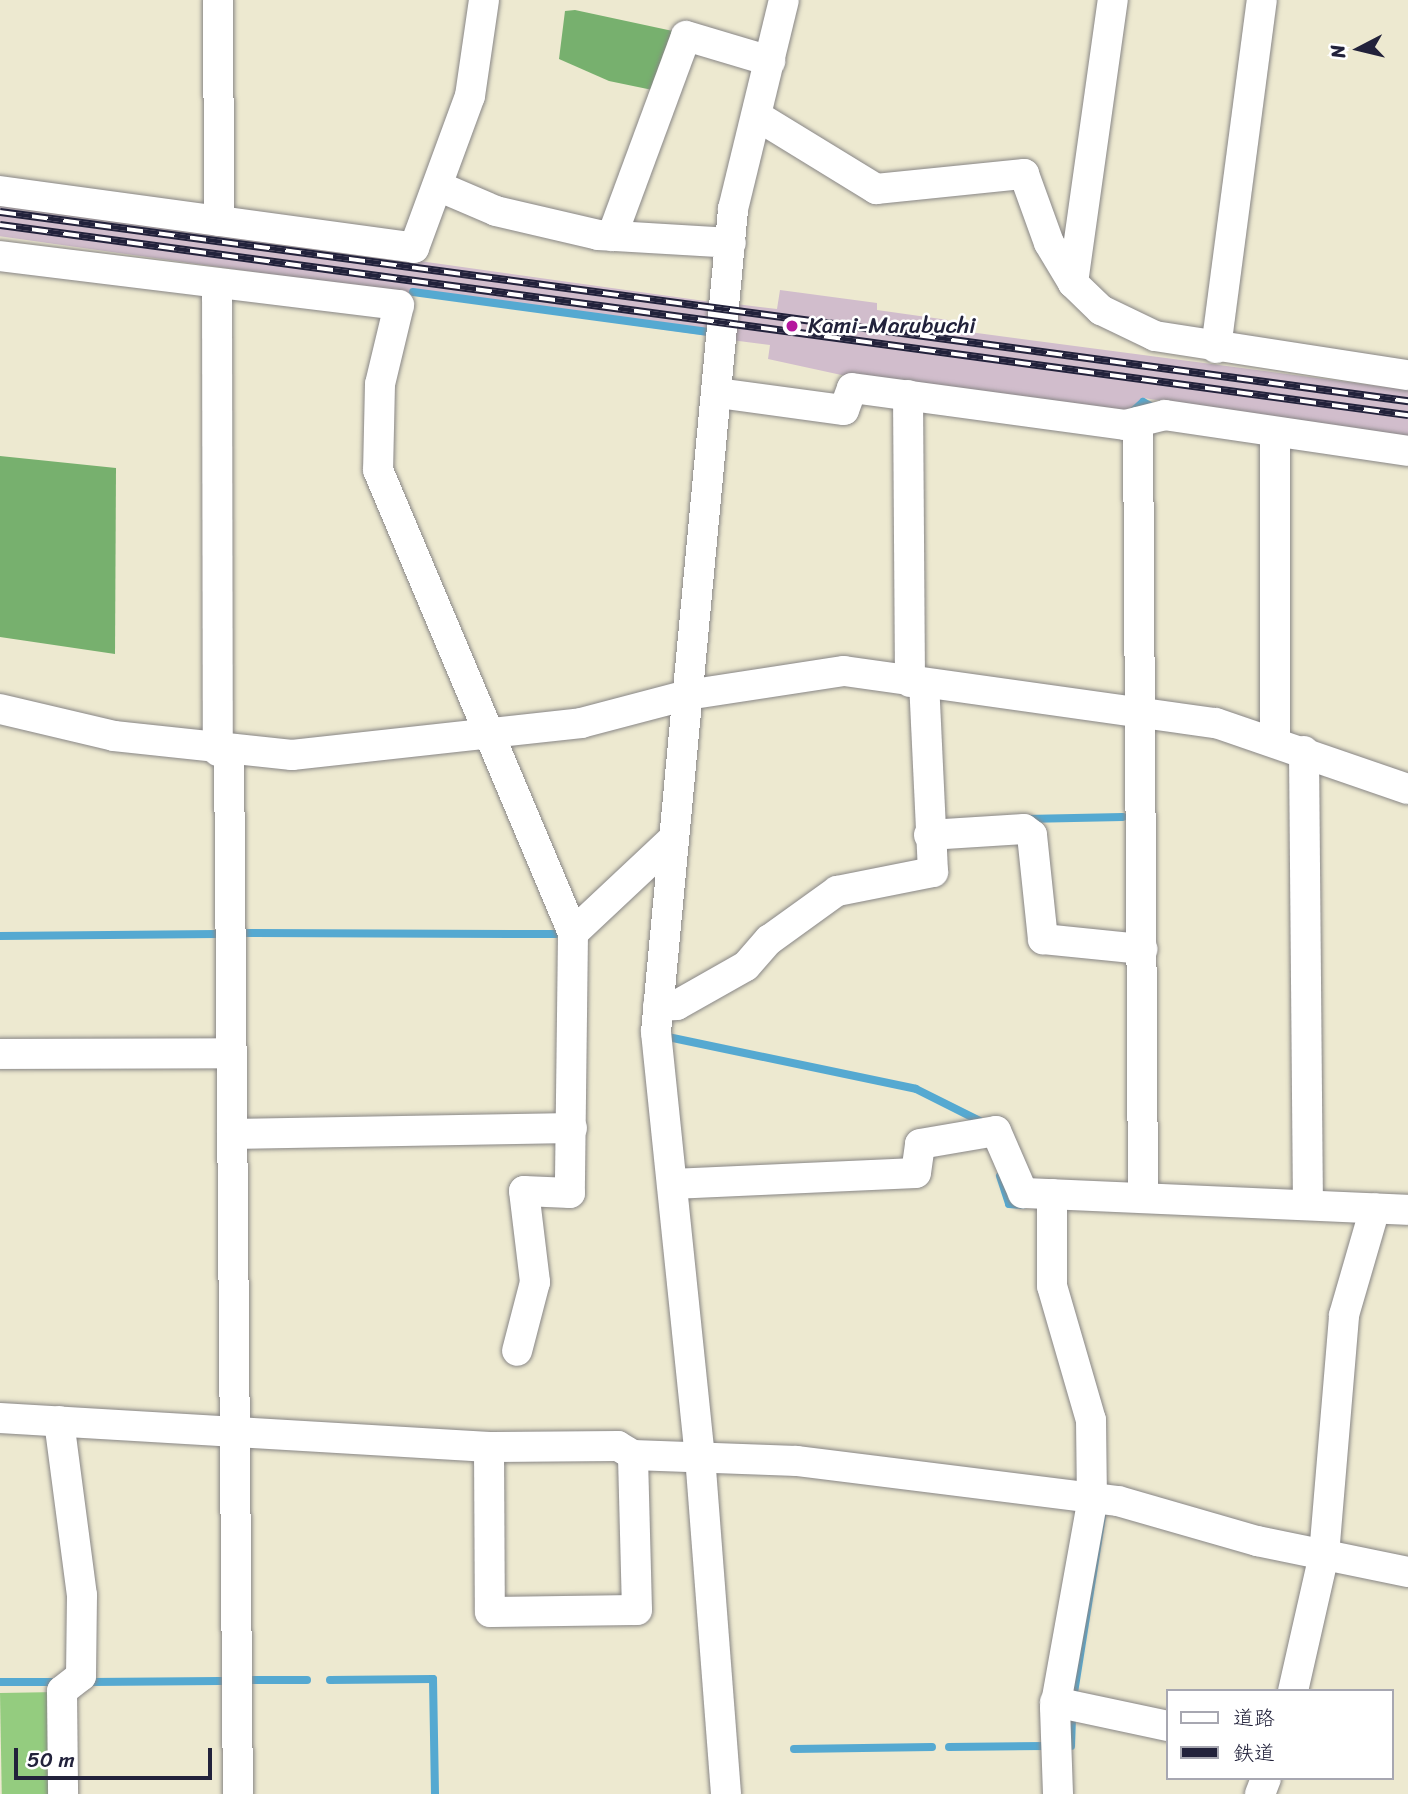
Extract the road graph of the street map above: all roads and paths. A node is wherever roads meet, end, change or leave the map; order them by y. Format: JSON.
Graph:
{"nodes":[{"id":1,"x":218,"y":0,"type":"edge"},
{"id":2,"x":484,"y":0,"type":"edge"},
{"id":3,"x":784,"y":0,"type":"edge"},
{"id":4,"x":1113,"y":0,"type":"edge"},
{"id":5,"x":1262,"y":0,"type":"edge"},
{"id":6,"x":770,"y":61,"type":"junction"},
{"id":7,"x":757,"y":116,"type":"junction"},
{"id":8,"x":440,"y":187,"type":"junction"},
{"id":9,"x":0,"y":191,"type":"edge"},
{"id":10,"x":219,"y":221,"type":"junction"},
{"id":11,"x":612,"y":236,"type":"junction"},
{"id":12,"x":731,"y":243,"type":"junction"},
{"id":13,"x":0,"y":256,"type":"edge"},
{"id":14,"x":217,"y":283,"type":"junction"},
{"id":15,"x":1073,"y":283,"type":"junction"},
{"id":16,"x":1216,"y":348,"type":"junction"},
{"id":17,"x":1408,"y":374,"type":"edge"},
{"id":18,"x":718,"y":393,"type":"junction"},
{"id":19,"x":908,"y":395,"type":"junction"},
{"id":20,"x":1138,"y":422,"type":"junction"},
{"id":21,"x":1275,"y":433,"type":"junction"},
{"id":22,"x":1408,"y":451,"type":"edge"},
{"id":23,"x":917,"y":683,"type":"junction"},
{"id":24,"x":687,"y":695,"type":"junction"},
{"id":25,"x":0,"y":709,"type":"edge"},
{"id":26,"x":1142,"y":711,"type":"junction"},
{"id":27,"x":486,"y":738,"type":"junction"},
{"id":28,"x":1275,"y":740,"type":"junction"},
{"id":29,"x":1304,"y":751,"type":"junction"},
{"id":30,"x":223,"y":752,"type":"junction"},
{"id":31,"x":1408,"y":789,"type":"edge"},
{"id":32,"x":929,"y":835,"type":"junction"},
{"id":33,"x":673,"y":839,"type":"junction"},
{"id":34,"x":573,"y":933,"type":"junction"},
{"id":35,"x":1142,"y":949,"type":"junction"},
{"id":36,"x":658,"y":1006,"type":"junction"},
{"id":37,"x":231,"y":1052,"type":"junction"},
{"id":38,"x":0,"y":1054,"type":"edge"},
{"id":39,"x":572,"y":1128,"type":"junction"},
{"id":40,"x":232,"y":1134,"type":"junction"},
{"id":41,"x":671,"y":1184,"type":"junction"},
{"id":42,"x":1052,"y":1194,"type":"junction"},
{"id":43,"x":1143,"y":1198,"type":"junction"},
{"id":44,"x":1308,"y":1205,"type":"junction"},
{"id":45,"x":1375,"y":1209,"type":"junction"},
{"id":46,"x":1408,"y":1210,"type":"edge"},
{"id":47,"x":517,"y":1351,"type":"dead end"},
{"id":48,"x":0,"y":1419,"type":"edge"},
{"id":49,"x":59,"y":1421,"type":"junction"},
{"id":50,"x":235,"y":1433,"type":"junction"},
{"id":51,"x":489,"y":1447,"type":"junction"},
{"id":52,"x":633,"y":1455,"type":"junction"},
{"id":53,"x":700,"y":1458,"type":"junction"},
{"id":54,"x":1092,"y":1503,"type":"junction"},
{"id":55,"x":1324,"y":1555,"type":"junction"},
{"id":56,"x":1408,"y":1572,"type":"edge"},
{"id":57,"x":1293,"y":1689,"type":"edge"},
{"id":58,"x":1055,"y":1702,"type":"junction"},
{"id":59,"x":1166,"y":1726,"type":"edge"},
{"id":60,"x":63,"y":1794,"type":"edge"},
{"id":61,"x":238,"y":1794,"type":"edge"},
{"id":62,"x":726,"y":1794,"type":"edge"},
{"id":63,"x":1059,"y":1794,"type":"edge"}],
"edges":[{"from":1,"to":10,"type":"street"},
{"from":2,"to":8,"type":"street"},
{"from":3,"to":6,"type":"street"},
{"from":4,"to":15,"type":"street"},
{"from":5,"to":16,"type":"street"},
{"from":6,"to":7,"type":"street"},
{"from":6,"to":11,"type":"street"},
{"from":7,"to":12,"type":"street"},
{"from":7,"to":15,"type":"street"},
{"from":8,"to":10,"type":"street"},
{"from":8,"to":11,"type":"street"},
{"from":9,"to":10,"type":"street"},
{"from":11,"to":12,"type":"street"},
{"from":12,"to":18,"type":"street"},
{"from":13,"to":14,"type":"street"},
{"from":14,"to":27,"type":"street"},
{"from":14,"to":30,"type":"street"},
{"from":15,"to":16,"type":"street"},
{"from":16,"to":17,"type":"street"},
{"from":18,"to":19,"type":"street"},
{"from":18,"to":24,"type":"street"},
{"from":19,"to":20,"type":"street"},
{"from":19,"to":23,"type":"street"},
{"from":20,"to":21,"type":"street"},
{"from":20,"to":26,"type":"street"},
{"from":21,"to":22,"type":"street"},
{"from":21,"to":28,"type":"street"},
{"from":23,"to":24,"type":"street"},
{"from":23,"to":26,"type":"street"},
{"from":23,"to":32,"type":"street"},
{"from":24,"to":27,"type":"street"},
{"from":24,"to":33,"type":"street"},
{"from":25,"to":30,"type":"street"},
{"from":26,"to":28,"type":"street"},
{"from":26,"to":35,"type":"street"},
{"from":27,"to":30,"type":"street"},
{"from":27,"to":34,"type":"street"},
{"from":28,"to":29,"type":"street"},
{"from":29,"to":31,"type":"street"},
{"from":29,"to":44,"type":"street"},
{"from":30,"to":37,"type":"street"},
{"from":32,"to":35,"type":"street"},
{"from":32,"to":36,"type":"street"},
{"from":33,"to":34,"type":"street"},
{"from":33,"to":36,"type":"street"},
{"from":34,"to":39,"type":"street"},
{"from":35,"to":43,"type":"street"},
{"from":36,"to":41,"type":"street"},
{"from":37,"to":38,"type":"street"},
{"from":37,"to":40,"type":"street"},
{"from":39,"to":40,"type":"street"},
{"from":39,"to":47,"type":"street"},
{"from":40,"to":50,"type":"street"},
{"from":41,"to":42,"type":"street"},
{"from":41,"to":53,"type":"street"},
{"from":42,"to":43,"type":"street"},
{"from":42,"to":54,"type":"street"},
{"from":43,"to":44,"type":"street"},
{"from":44,"to":45,"type":"street"},
{"from":45,"to":46,"type":"street"},
{"from":45,"to":55,"type":"street"},
{"from":48,"to":49,"type":"street"},
{"from":49,"to":50,"type":"street"},
{"from":49,"to":60,"type":"street"},
{"from":50,"to":51,"type":"street"},
{"from":50,"to":61,"type":"street"},
{"from":51,"to":52,"type":"street"},
{"from":51,"to":52,"type":"street"},
{"from":52,"to":53,"type":"street"},
{"from":53,"to":54,"type":"street"},
{"from":53,"to":62,"type":"street"},
{"from":54,"to":55,"type":"street"},
{"from":54,"to":58,"type":"street"},
{"from":55,"to":56,"type":"street"},
{"from":55,"to":57,"type":"street"},
{"from":58,"to":59,"type":"street"},
{"from":58,"to":63,"type":"street"}]}
